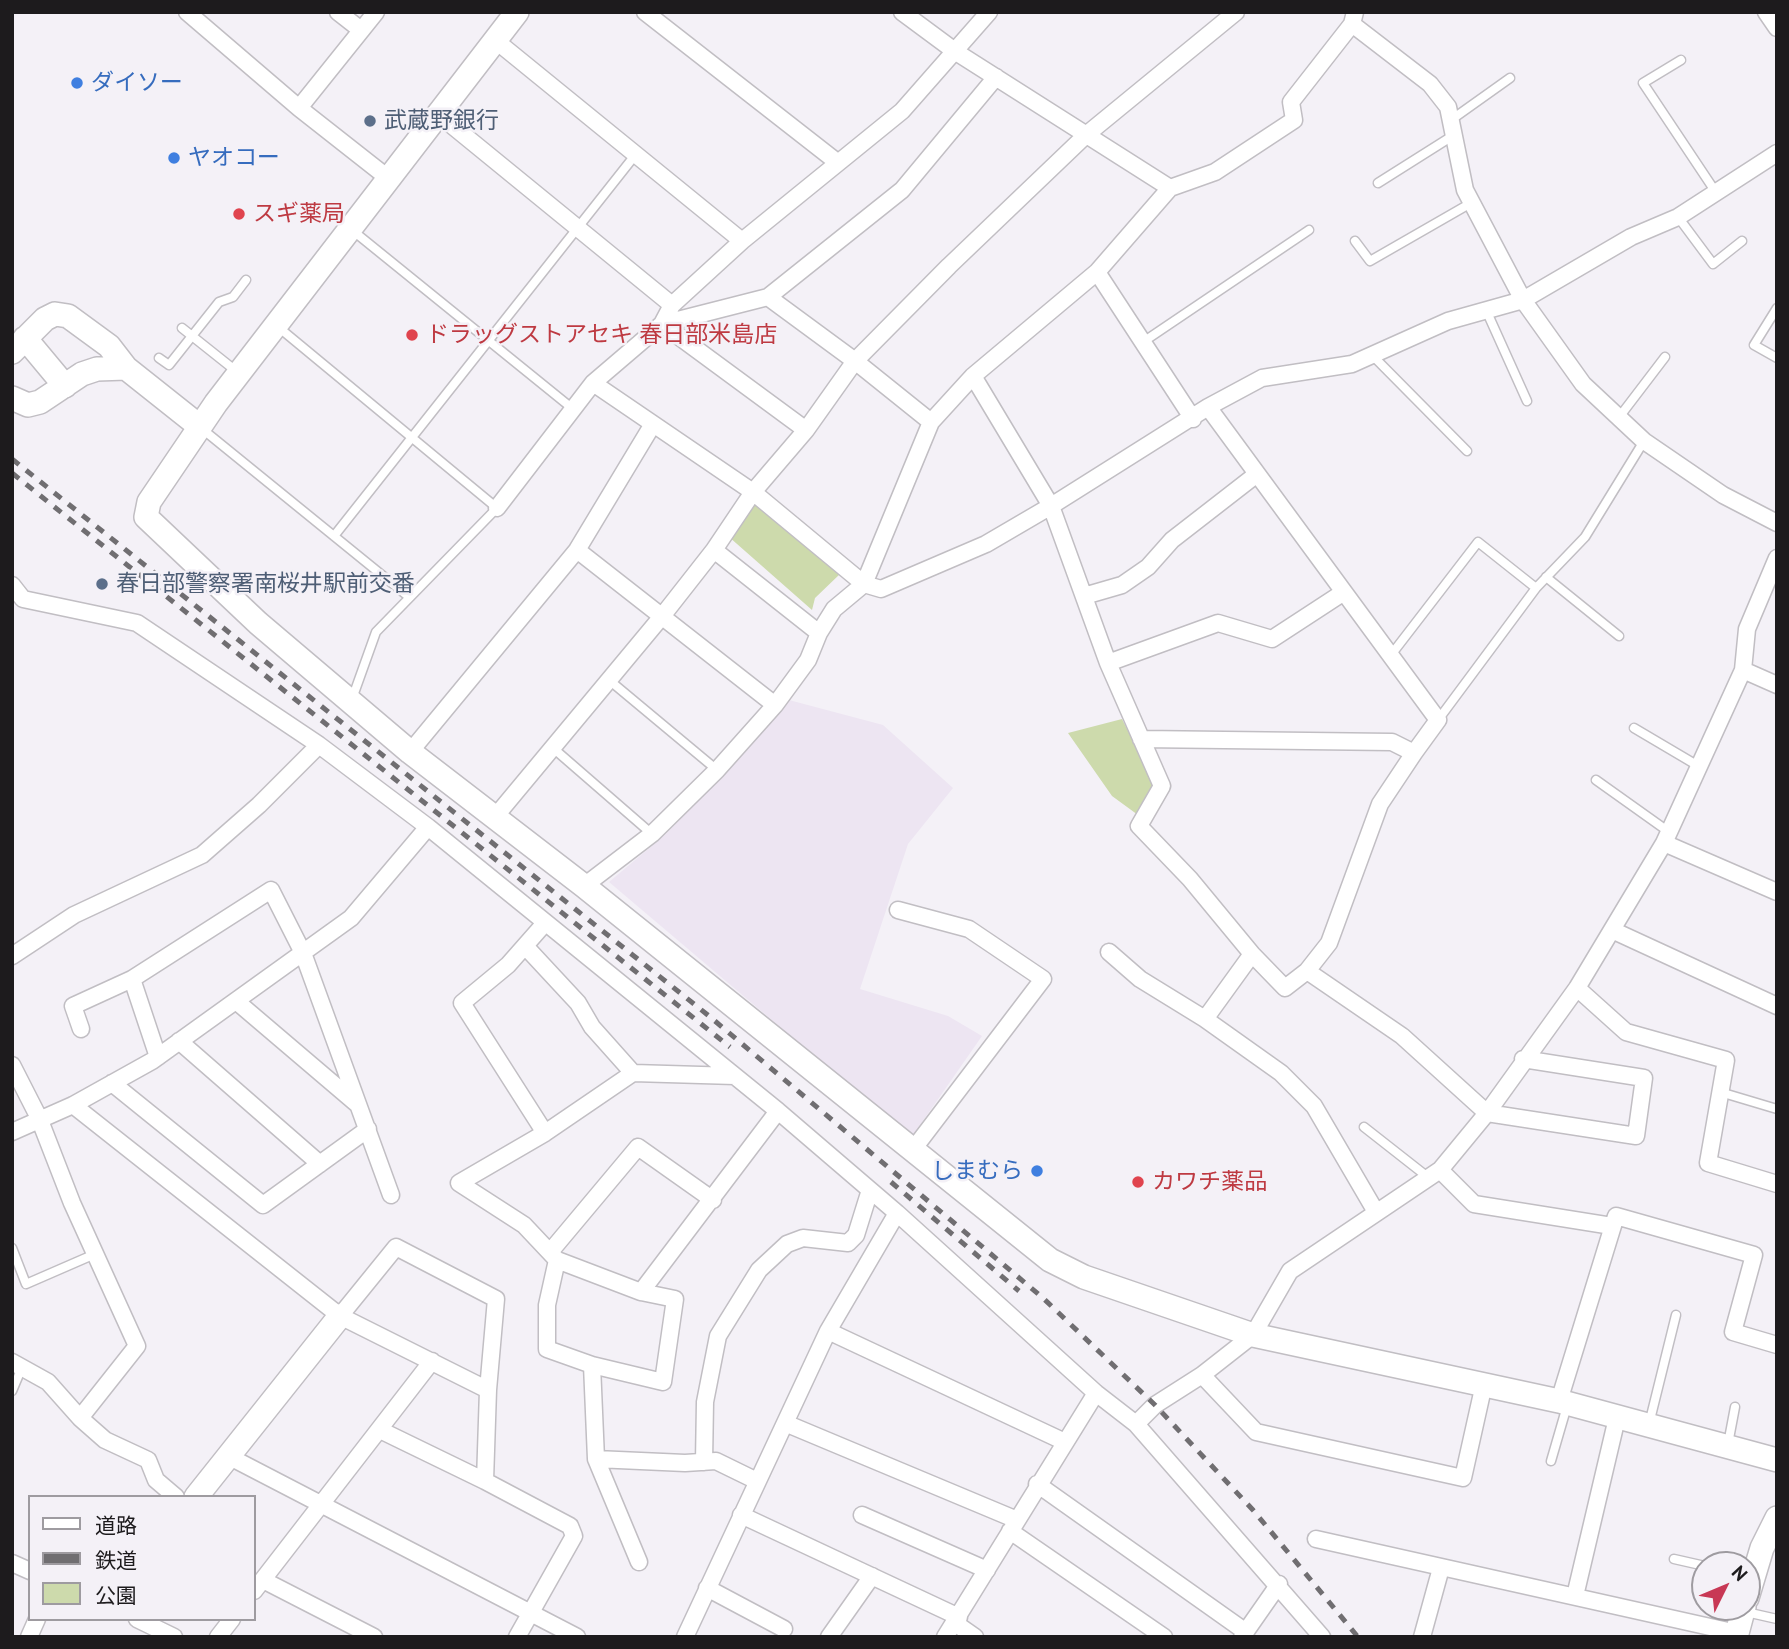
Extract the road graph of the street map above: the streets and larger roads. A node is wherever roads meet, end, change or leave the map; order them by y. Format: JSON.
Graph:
{"nodes":[{"id":1,"x":187,"y":12,"type":"edge"},
{"id":2,"x":338,"y":12,"type":"edge"},
{"id":3,"x":376,"y":12,"type":"edge"},
{"id":4,"x":517,"y":12,"type":"edge"},
{"id":5,"x":645,"y":12,"type":"edge"},
{"id":6,"x":902,"y":12,"type":"edge"},
{"id":7,"x":989,"y":12,"type":"edge"},
{"id":8,"x":1236,"y":12,"type":"edge"},
{"id":9,"x":1766,"y":12,"type":"edge"},
{"id":10,"x":1353,"y":18,"type":"edge"},
{"id":11,"x":1777,"y":28,"type":"edge"},
{"id":12,"x":361,"y":30,"type":"junction"},
{"id":13,"x":495,"y":40,"type":"junction"},
{"id":14,"x":956,"y":52,"type":"junction"},
{"id":15,"x":996,"y":77,"type":"junction"},
{"id":16,"x":299,"y":108,"type":"junction"},
{"id":17,"x":438,"y":114,"type":"junction"},
{"id":18,"x":1086,"y":135,"type":"junction"},
{"id":19,"x":1776,"y":156,"type":"edge"},
{"id":20,"x":837,"y":162,"type":"junction"},
{"id":21,"x":388,"y":178,"type":"junction"},
{"id":22,"x":1170,"y":188,"type":"junction"},
{"id":23,"x":742,"y":241,"type":"junction"},
{"id":24,"x":1097,"y":272,"type":"junction"},
{"id":25,"x":768,"y":298,"type":"junction"},
{"id":26,"x":1523,"y":300,"type":"junction"},
{"id":27,"x":672,"y":305,"type":"junction"},
{"id":28,"x":662,"y":324,"type":"junction"},
{"id":29,"x":19,"y":345,"type":"edge"},
{"id":30,"x":855,"y":361,"type":"junction"},
{"id":31,"x":126,"y":368,"type":"junction"},
{"id":32,"x":973,"y":376,"type":"junction"},
{"id":33,"x":593,"y":383,"type":"junction"},
{"id":34,"x":65,"y":386,"type":"junction"},
{"id":35,"x":12,"y":398,"type":"edge"},
{"id":36,"x":1208,"y":407,"type":"junction"},
{"id":37,"x":1193,"y":419,"type":"junction"},
{"id":38,"x":931,"y":422,"type":"junction"},
{"id":39,"x":653,"y":424,"type":"junction"},
{"id":40,"x":199,"y":426,"type":"junction"},
{"id":41,"x":806,"y":430,"type":"junction"},
{"id":42,"x":1257,"y":474,"type":"junction"},
{"id":43,"x":753,"y":492,"type":"junction"},
{"id":44,"x":1051,"y":506,"type":"junction"},
{"id":45,"x":497,"y":508,"type":"road end"},
{"id":46,"x":1777,"y":523,"type":"edge"},
{"id":47,"x":577,"y":550,"type":"junction"},
{"id":48,"x":714,"y":550,"type":"junction"},
{"id":49,"x":1777,"y":558,"type":"edge"},
{"id":50,"x":864,"y":584,"type":"junction"},
{"id":51,"x":12,"y":585,"type":"edge"},
{"id":52,"x":1344,"y":592,"type":"junction"},
{"id":53,"x":1084,"y":596,"type":"junction"},
{"id":54,"x":663,"y":615,"type":"junction"},
{"id":55,"x":819,"y":633,"type":"junction"},
{"id":56,"x":1108,"y":663,"type":"junction"},
{"id":57,"x":1743,"y":670,"type":"junction"},
{"id":58,"x":1777,"y":684,"type":"edge"},
{"id":59,"x":775,"y":705,"type":"junction"},
{"id":60,"x":1141,"y":739,"type":"junction"},
{"id":61,"x":319,"y":745,"type":"junction"},
{"id":62,"x":410,"y":752,"type":"junction"},
{"id":63,"x":1414,"y":753,"type":"junction"},
{"id":64,"x":495,"y":817,"type":"junction"},
{"id":65,"x":428,"y":827,"type":"junction"},
{"id":66,"x":1666,"y":837,"type":"junction"},
{"id":67,"x":584,"y":886,"type":"junction"},
{"id":68,"x":1777,"y":892,"type":"edge"},
{"id":69,"x":898,"y":910,"type":"dead end"},
{"id":70,"x":545,"y":923,"type":"junction"},
{"id":71,"x":1612,"y":930,"type":"junction"},
{"id":72,"x":524,"y":946,"type":"junction"},
{"id":73,"x":1108,"y":952,"type":"dead end"},
{"id":74,"x":303,"y":953,"type":"junction"},
{"id":75,"x":1252,"y":954,"type":"junction"},
{"id":76,"x":12,"y":956,"type":"edge"},
{"id":77,"x":1307,"y":971,"type":"junction"},
{"id":78,"x":132,"y":979,"type":"junction"},
{"id":79,"x":1577,"y":988,"type":"junction"},
{"id":80,"x":236,"y":1000,"type":"junction"},
{"id":81,"x":1777,"y":1006,"type":"edge"},
{"id":82,"x":1205,"y":1019,"type":"junction"},
{"id":83,"x":81,"y":1029,"type":"dead end"},
{"id":84,"x":179,"y":1041,"type":"junction"},
{"id":85,"x":158,"y":1057,"type":"junction"},
{"id":86,"x":1523,"y":1059,"type":"junction"},
{"id":87,"x":12,"y":1065,"type":"edge"},
{"id":88,"x":633,"y":1073,"type":"junction"},
{"id":89,"x":735,"y":1076,"type":"junction"},
{"id":90,"x":112,"y":1083,"type":"junction"},
{"id":91,"x":73,"y":1105,"type":"junction"},
{"id":92,"x":359,"y":1105,"type":"junction"},
{"id":93,"x":778,"y":1111,"type":"junction"},
{"id":94,"x":1487,"y":1113,"type":"junction"},
{"id":95,"x":39,"y":1118,"type":"junction"},
{"id":96,"x":368,"y":1129,"type":"junction"},
{"id":97,"x":12,"y":1132,"type":"edge"},
{"id":98,"x":545,"y":1133,"type":"junction"},
{"id":99,"x":912,"y":1151,"type":"junction"},
{"id":100,"x":320,"y":1164,"type":"junction"},
{"id":101,"x":1435,"y":1174,"type":"junction"},
{"id":102,"x":1777,"y":1184,"type":"edge"},
{"id":103,"x":870,"y":1190,"type":"junction"},
{"id":104,"x":391,"y":1195,"type":"dead end"},
{"id":105,"x":713,"y":1200,"type":"junction"},
{"id":106,"x":1376,"y":1212,"type":"junction"},
{"id":107,"x":897,"y":1213,"type":"junction"},
{"id":108,"x":1612,"y":1226,"type":"junction"},
{"id":109,"x":554,"y":1256,"type":"junction"},
{"id":110,"x":641,"y":1292,"type":"junction"},
{"id":111,"x":340,"y":1316,"type":"junction"},
{"id":112,"x":828,"y":1331,"type":"junction"},
{"id":113,"x":1253,"y":1335,"type":"junction"},
{"id":114,"x":1777,"y":1345,"type":"edge"},
{"id":115,"x":432,"y":1361,"type":"junction"},
{"id":116,"x":18,"y":1364,"type":"edge"},
{"id":117,"x":592,"y":1365,"type":"junction"},
{"id":118,"x":1202,"y":1375,"type":"junction"},
{"id":119,"x":1484,"y":1384,"type":"junction"},
{"id":120,"x":488,"y":1390,"type":"junction"},
{"id":121,"x":1096,"y":1393,"type":"junction"},
{"id":122,"x":1564,"y":1402,"type":"junction"},
{"id":123,"x":80,"y":1418,"type":"junction"},
{"id":124,"x":1617,"y":1418,"type":"junction"},
{"id":125,"x":785,"y":1423,"type":"junction"},
{"id":126,"x":1136,"y":1424,"type":"junction"},
{"id":127,"x":380,"y":1430,"type":"junction"},
{"id":128,"x":1065,"y":1442,"type":"junction"},
{"id":129,"x":228,"y":1456,"type":"junction"},
{"id":130,"x":596,"y":1459,"type":"junction"},
{"id":131,"x":1777,"y":1460,"type":"edge"},
{"id":132,"x":704,"y":1462,"type":"junction"},
{"id":133,"x":485,"y":1481,"type":"junction"},
{"id":134,"x":757,"y":1481,"type":"junction"},
{"id":135,"x":1037,"y":1484,"type":"junction"},
{"id":136,"x":174,"y":1495,"type":"edge"},
{"id":137,"x":198,"y":1495,"type":"edge"},
{"id":138,"x":322,"y":1505,"type":"junction"},
{"id":139,"x":741,"y":1515,"type":"junction"},
{"id":140,"x":862,"y":1515,"type":"dead end"},
{"id":141,"x":1777,"y":1518,"type":"edge"},
{"id":142,"x":1014,"y":1526,"type":"junction"},
{"id":143,"x":1316,"y":1539,"type":"dead end"},
{"id":144,"x":1761,"y":1560,"type":"edge"},
{"id":145,"x":639,"y":1562,"type":"dead end"},
{"id":146,"x":12,"y":1563,"type":"edge"},
{"id":147,"x":1441,"y":1568,"type":"junction"},
{"id":148,"x":28,"y":1570,"type":"edge"},
{"id":149,"x":987,"y":1570,"type":"junction"},
{"id":150,"x":872,"y":1576,"type":"junction"},
{"id":151,"x":1279,"y":1584,"type":"junction"},
{"id":152,"x":258,"y":1586,"type":"edge"},
{"id":153,"x":707,"y":1588,"type":"junction"},
{"id":154,"x":1576,"y":1596,"type":"junction"},
{"id":155,"x":1691,"y":1602,"type":"edge"},
{"id":156,"x":530,"y":1613,"type":"junction"},
{"id":157,"x":36,"y":1621,"type":"edge"},
{"id":158,"x":140,"y":1621,"type":"edge"},
{"id":159,"x":230,"y":1621,"type":"edge"},
{"id":160,"x":953,"y":1626,"type":"edge"},
{"id":161,"x":784,"y":1629,"type":"dead end"},
{"id":162,"x":1244,"y":1634,"type":"edge"},
{"id":163,"x":165,"y":1635,"type":"edge"},
{"id":164,"x":29,"y":1637,"type":"edge"},
{"id":165,"x":218,"y":1637,"type":"edge"},
{"id":166,"x":374,"y":1637,"type":"edge"},
{"id":167,"x":517,"y":1637,"type":"edge"},
{"id":168,"x":577,"y":1637,"type":"edge"},
{"id":169,"x":685,"y":1637,"type":"edge"},
{"id":170,"x":829,"y":1637,"type":"edge"},
{"id":171,"x":975,"y":1637,"type":"edge"},
{"id":172,"x":1164,"y":1637,"type":"edge"},
{"id":173,"x":1322,"y":1637,"type":"edge"},
{"id":174,"x":1422,"y":1637,"type":"edge"}],
"edges":[{"from":1,"to":16,"type":"street"},
{"from":2,"to":12,"type":"street"},
{"from":3,"to":12,"type":"street"},
{"from":4,"to":13,"type":"street"},
{"from":5,"to":20,"type":"street"},
{"from":6,"to":14,"type":"street"},
{"from":7,"to":14,"type":"street"},
{"from":8,"to":18,"type":"street"},
{"from":9,"to":11,"type":"street"},
{"from":10,"to":22,"type":"street"},
{"from":10,"to":26,"type":"street"},
{"from":12,"to":16,"type":"street"},
{"from":13,"to":17,"type":"street"},
{"from":13,"to":23,"type":"street"},
{"from":14,"to":15,"type":"street"},
{"from":14,"to":20,"type":"street"},
{"from":15,"to":18,"type":"street"},
{"from":15,"to":25,"type":"street"},
{"from":16,"to":21,"type":"street"},
{"from":17,"to":21,"type":"street"},
{"from":17,"to":27,"type":"street"},
{"from":18,"to":22,"type":"street"},
{"from":18,"to":30,"type":"street"},
{"from":19,"to":26,"type":"street"},
{"from":20,"to":23,"type":"street"},
{"from":21,"to":40,"type":"street"},
{"from":22,"to":24,"type":"street"},
{"from":23,"to":27,"type":"street"},
{"from":24,"to":32,"type":"street"},
{"from":24,"to":37,"type":"street"},
{"from":25,"to":28,"type":"street"},
{"from":25,"to":30,"type":"street"},
{"from":26,"to":36,"type":"street"},
{"from":26,"to":46,"type":"street"},
{"from":27,"to":28,"type":"street"},
{"from":28,"to":33,"type":"street"},
{"from":28,"to":41,"type":"street"},
{"from":29,"to":31,"type":"street"},
{"from":29,"to":34,"type":"street"},
{"from":30,"to":38,"type":"street"},
{"from":30,"to":41,"type":"street"},
{"from":31,"to":34,"type":"street"},
{"from":31,"to":40,"type":"street"},
{"from":32,"to":38,"type":"street"},
{"from":32,"to":44,"type":"street"},
{"from":33,"to":39,"type":"street"},
{"from":33,"to":45,"type":"street"},
{"from":34,"to":35,"type":"street"},
{"from":36,"to":37,"type":"street"},
{"from":36,"to":42,"type":"street"},
{"from":37,"to":44,"type":"street"},
{"from":38,"to":50,"type":"street"},
{"from":39,"to":43,"type":"street"},
{"from":39,"to":47,"type":"street"},
{"from":40,"to":62,"type":"street"},
{"from":41,"to":43,"type":"street"},
{"from":42,"to":52,"type":"street"},
{"from":42,"to":53,"type":"street"},
{"from":43,"to":48,"type":"street"},
{"from":43,"to":50,"type":"street"},
{"from":44,"to":50,"type":"street"},
{"from":44,"to":53,"type":"street"},
{"from":47,"to":54,"type":"street"},
{"from":47,"to":62,"type":"street"},
{"from":48,"to":54,"type":"street"},
{"from":48,"to":55,"type":"street"},
{"from":49,"to":57,"type":"street"},
{"from":50,"to":55,"type":"street"},
{"from":51,"to":61,"type":"street"},
{"from":52,"to":56,"type":"street"},
{"from":52,"to":63,"type":"street"},
{"from":53,"to":56,"type":"street"},
{"from":54,"to":59,"type":"street"},
{"from":54,"to":64,"type":"street"},
{"from":55,"to":59,"type":"street"},
{"from":56,"to":60,"type":"street"},
{"from":57,"to":58,"type":"street"},
{"from":57,"to":66,"type":"street"},
{"from":59,"to":67,"type":"street"},
{"from":60,"to":63,"type":"street"},
{"from":60,"to":75,"type":"street"},
{"from":61,"to":65,"type":"street"},
{"from":61,"to":76,"type":"street"},
{"from":62,"to":64,"type":"street"},
{"from":63,"to":77,"type":"street"},
{"from":64,"to":67,"type":"street"},
{"from":65,"to":70,"type":"street"},
{"from":65,"to":74,"type":"street"},
{"from":66,"to":68,"type":"street"},
{"from":66,"to":71,"type":"street"},
{"from":67,"to":99,"type":"street"},
{"from":69,"to":99,"type":"street"},
{"from":70,"to":72,"type":"street"},
{"from":70,"to":89,"type":"street"},
{"from":71,"to":79,"type":"street"},
{"from":71,"to":81,"type":"street"},
{"from":72,"to":88,"type":"street"},
{"from":72,"to":98,"type":"street"},
{"from":73,"to":82,"type":"street"},
{"from":74,"to":78,"type":"street"},
{"from":74,"to":80,"type":"street"},
{"from":74,"to":92,"type":"street"},
{"from":75,"to":77,"type":"street"},
{"from":75,"to":82,"type":"street"},
{"from":77,"to":94,"type":"street"},
{"from":78,"to":83,"type":"street"},
{"from":78,"to":85,"type":"street"},
{"from":79,"to":86,"type":"street"},
{"from":79,"to":102,"type":"street"},
{"from":80,"to":84,"type":"street"},
{"from":80,"to":92,"type":"street"},
{"from":82,"to":106,"type":"street"},
{"from":84,"to":85,"type":"street"},
{"from":84,"to":100,"type":"street"},
{"from":85,"to":90,"type":"street"},
{"from":86,"to":94,"type":"street"},
{"from":86,"to":94,"type":"street"},
{"from":87,"to":95,"type":"street"},
{"from":88,"to":89,"type":"street"},
{"from":88,"to":98,"type":"street"},
{"from":89,"to":93,"type":"street"},
{"from":90,"to":91,"type":"street"},
{"from":90,"to":100,"type":"street"},
{"from":91,"to":95,"type":"street"},
{"from":91,"to":111,"type":"street"},
{"from":92,"to":96,"type":"street"},
{"from":93,"to":103,"type":"street"},
{"from":93,"to":105,"type":"street"},
{"from":94,"to":101,"type":"street"},
{"from":95,"to":97,"type":"street"},
{"from":95,"to":123,"type":"street"},
{"from":96,"to":100,"type":"street"},
{"from":96,"to":104,"type":"street"},
{"from":98,"to":109,"type":"street"},
{"from":99,"to":113,"type":"street"},
{"from":101,"to":106,"type":"street"},
{"from":101,"to":108,"type":"street"},
{"from":103,"to":107,"type":"street"},
{"from":103,"to":132,"type":"street"},
{"from":105,"to":109,"type":"street"},
{"from":105,"to":110,"type":"street"},
{"from":106,"to":113,"type":"street"},
{"from":107,"to":112,"type":"street"},
{"from":107,"to":121,"type":"street"},
{"from":108,"to":114,"type":"street"},
{"from":108,"to":122,"type":"street"},
{"from":109,"to":110,"type":"street"},
{"from":109,"to":117,"type":"street"},
{"from":110,"to":117,"type":"street"},
{"from":111,"to":115,"type":"street"},
{"from":111,"to":120,"type":"street"},
{"from":111,"to":129,"type":"street"},
{"from":112,"to":125,"type":"street"},
{"from":112,"to":128,"type":"street"},
{"from":113,"to":118,"type":"street"},
{"from":113,"to":119,"type":"street"},
{"from":115,"to":120,"type":"street"},
{"from":115,"to":127,"type":"street"},
{"from":116,"to":123,"type":"street"},
{"from":117,"to":130,"type":"street"},
{"from":118,"to":119,"type":"street"},
{"from":118,"to":126,"type":"street"},
{"from":119,"to":122,"type":"street"},
{"from":120,"to":133,"type":"street"},
{"from":121,"to":126,"type":"street"},
{"from":121,"to":128,"type":"street"},
{"from":122,"to":124,"type":"street"},
{"from":123,"to":136,"type":"street"},
{"from":124,"to":131,"type":"street"},
{"from":124,"to":154,"type":"street"},
{"from":125,"to":134,"type":"street"},
{"from":125,"to":142,"type":"street"},
{"from":126,"to":151,"type":"street"},
{"from":127,"to":133,"type":"street"},
{"from":127,"to":138,"type":"street"},
{"from":128,"to":135,"type":"street"},
{"from":129,"to":137,"type":"street"},
{"from":129,"to":138,"type":"street"},
{"from":130,"to":132,"type":"street"},
{"from":130,"to":145,"type":"street"},
{"from":132,"to":134,"type":"street"},
{"from":133,"to":156,"type":"street"},
{"from":134,"to":139,"type":"street"},
{"from":135,"to":142,"type":"street"},
{"from":135,"to":162,"type":"street"},
{"from":138,"to":152,"type":"street"},
{"from":138,"to":156,"type":"street"},
{"from":139,"to":150,"type":"street"},
{"from":139,"to":153,"type":"street"},
{"from":140,"to":149,"type":"street"},
{"from":141,"to":144,"type":"street"},
{"from":142,"to":149,"type":"street"},
{"from":142,"to":172,"type":"street"},
{"from":143,"to":147,"type":"street"},
{"from":146,"to":148,"type":"street"},
{"from":147,"to":154,"type":"street"},
{"from":147,"to":174,"type":"street"},
{"from":149,"to":160,"type":"street"},
{"from":150,"to":160,"type":"street"},
{"from":150,"to":170,"type":"street"},
{"from":151,"to":162,"type":"street"},
{"from":151,"to":173,"type":"street"},
{"from":152,"to":166,"type":"street"},
{"from":153,"to":161,"type":"street"},
{"from":153,"to":169,"type":"street"},
{"from":154,"to":155,"type":"street"},
{"from":156,"to":167,"type":"street"},
{"from":156,"to":168,"type":"street"},
{"from":157,"to":164,"type":"street"},
{"from":158,"to":163,"type":"street"},
{"from":159,"to":165,"type":"street"},
{"from":160,"to":171,"type":"street"}]}
